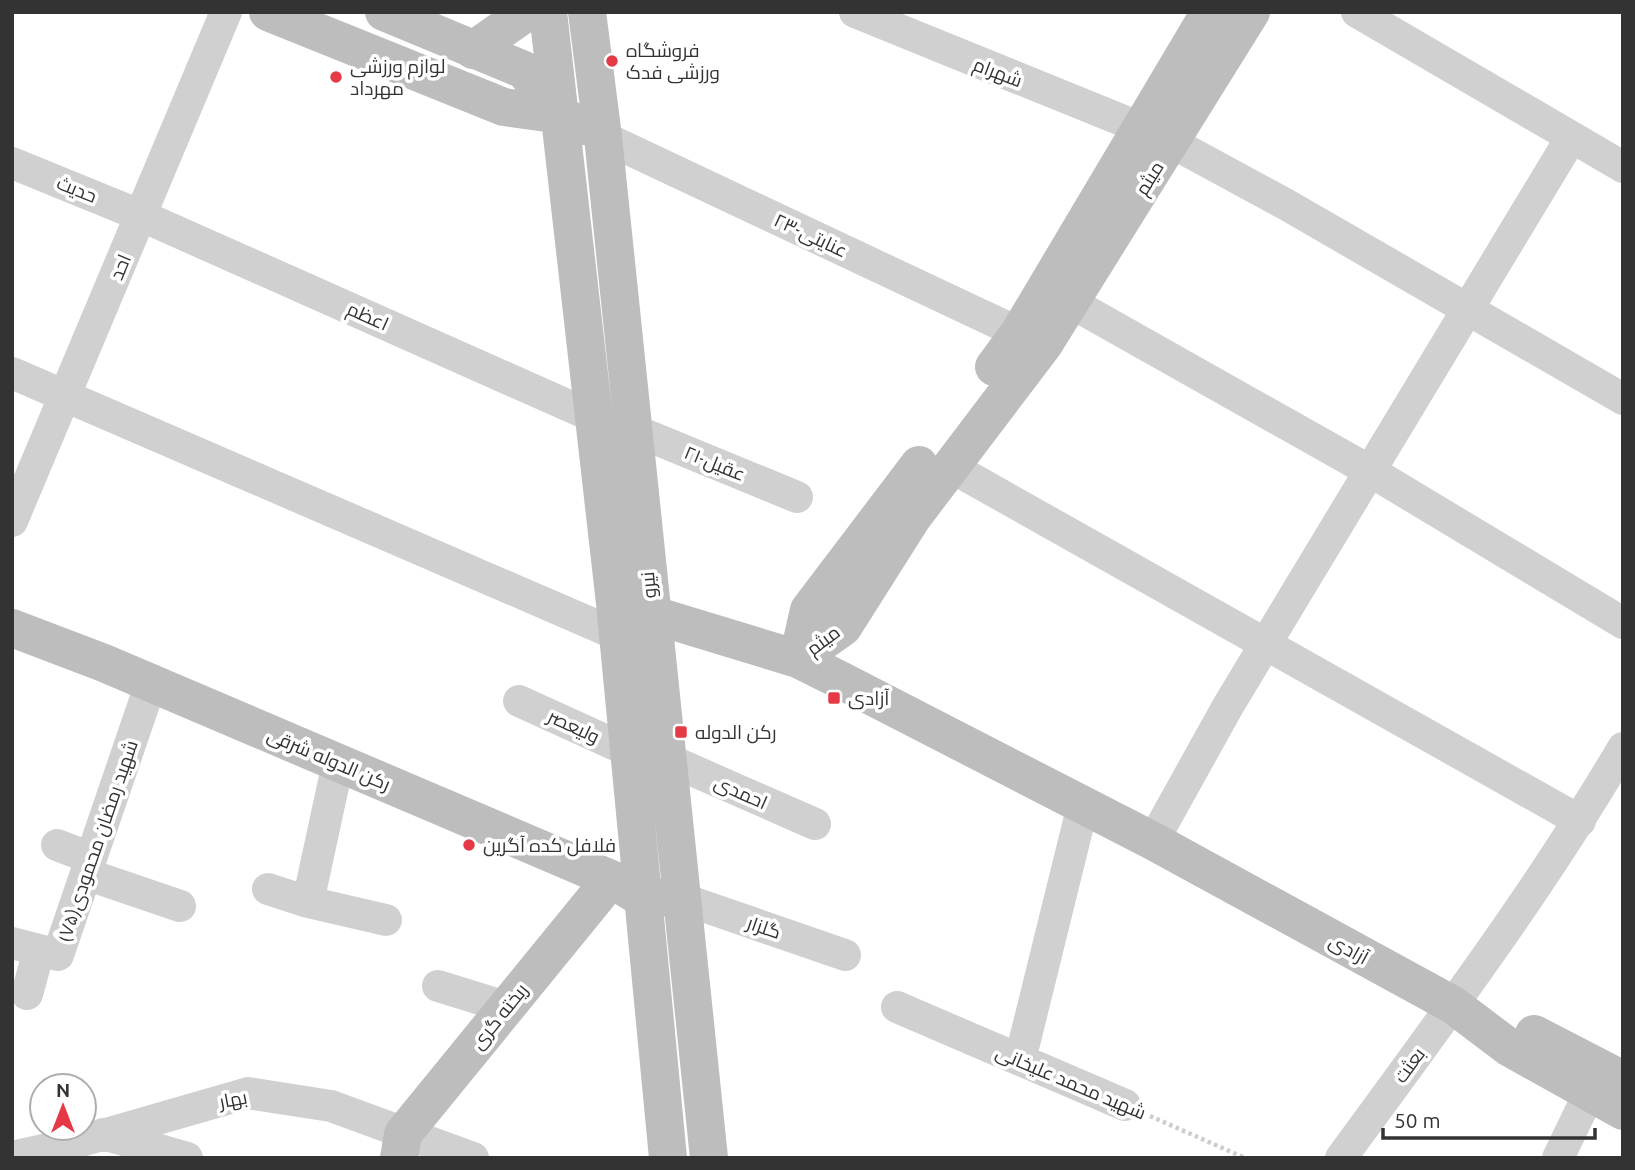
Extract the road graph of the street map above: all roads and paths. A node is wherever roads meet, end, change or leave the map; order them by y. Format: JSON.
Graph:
{"nodes":[{"id":1,"x":226,"y":12,"type":"edge"},
{"id":2,"x":268,"y":12,"type":"edge"},
{"id":3,"x":384,"y":12,"type":"edge"},
{"id":4,"x":527,"y":12,"type":"edge"},
{"id":5,"x":548,"y":12,"type":"edge"},
{"id":6,"x":587,"y":12,"type":"edge"},
{"id":7,"x":855,"y":12,"type":"edge"},
{"id":8,"x":1210,"y":12,"type":"edge"},
{"id":9,"x":1251,"y":12,"type":"edge"},
{"id":10,"x":1357,"y":12,"type":"edge"},
{"id":11,"x":473,"y":50,"type":"junction"},
{"id":12,"x":524,"y":70,"type":"junction"},
{"id":13,"x":504,"y":107,"type":"junction"},
{"id":14,"x":561,"y":115,"type":"junction"},
{"id":15,"x":1156,"y":135,"type":"junction"},
{"id":16,"x":603,"y":137,"type":"junction"},
{"id":17,"x":1571,"y":138,"type":"junction"},
{"id":18,"x":12,"y":163,"type":"edge"},
{"id":19,"x":1623,"y":167,"type":"edge"},
{"id":20,"x":142,"y":216,"type":"junction"},
{"id":21,"x":1070,"y":302,"type":"junction"},
{"id":22,"x":1468,"y":309,"type":"junction"},
{"id":23,"x":1019,"y":333,"type":"junction"},
{"id":24,"x":12,"y":373,"type":"edge"},
{"id":25,"x":65,"y":397,"type":"junction"},
{"id":26,"x":1623,"y":399,"type":"edge"},
{"id":27,"x":594,"y":417,"type":"junction"},
{"id":28,"x":634,"y":429,"type":"junction"},
{"id":29,"x":950,"y":467,"type":"junction"},
{"id":30,"x":1370,"y":471,"type":"junction"},
{"id":31,"x":797,"y":497,"type":"dead end"},
{"id":32,"x":12,"y":521,"type":"edge"},
{"id":33,"x":628,"y":618,"type":"junction"},
{"id":34,"x":1623,"y":624,"type":"edge"},
{"id":35,"x":12,"y":628,"type":"edge"},
{"id":36,"x":1267,"y":642,"type":"junction"},
{"id":37,"x":798,"y":659,"type":"junction"},
{"id":38,"x":151,"y":683,"type":"junction"},
{"id":39,"x":519,"y":701,"type":"dead end"},
{"id":40,"x":1623,"y":748,"type":"edge"},
{"id":41,"x":629,"y":751,"type":"junction"},
{"id":42,"x":667,"y":760,"type":"junction"},
{"id":43,"x":338,"y":763,"type":"junction"},
{"id":44,"x":1083,"y":805,"type":"junction"},
{"id":45,"x":1580,"y":821,"type":"junction"},
{"id":46,"x":815,"y":824,"type":"dead end"},
{"id":47,"x":1153,"y":841,"type":"junction"},
{"id":48,"x":57,"y":845,"type":"dead end"},
{"id":49,"x":88,"y":866,"type":"junction"},
{"id":50,"x":268,"y":889,"type":"dead end"},
{"id":51,"x":626,"y":889,"type":"junction"},
{"id":52,"x":682,"y":899,"type":"junction"},
{"id":53,"x":308,"y":902,"type":"junction"},
{"id":54,"x":180,"y":906,"type":"dead end"},
{"id":55,"x":386,"y":920,"type":"dead end"},
{"id":56,"x":25,"y":946,"type":"edge"},
{"id":57,"x":845,"y":955,"type":"dead end"},
{"id":58,"x":438,"y":986,"type":"dead end"},
{"id":59,"x":27,"y":994,"type":"dead end"},
{"id":60,"x":1452,"y":1005,"type":"junction"},
{"id":61,"x":506,"y":1007,"type":"junction"},
{"id":62,"x":897,"y":1007,"type":"dead end"},
{"id":63,"x":1020,"y":1060,"type":"junction"},
{"id":64,"x":1604,"y":1080,"type":"edge"},
{"id":65,"x":1125,"y":1105,"type":"joint"},
{"id":66,"x":1623,"y":1111,"type":"edge"},
{"id":67,"x":102,"y":1146,"type":"edge"},
{"id":68,"x":401,"y":1146,"type":"edge"},
{"id":69,"x":12,"y":1157,"type":"edge"},
{"id":70,"x":187,"y":1158,"type":"edge"},
{"id":71,"x":473,"y":1158,"type":"edge"},
{"id":72,"x":668,"y":1158,"type":"edge"},
{"id":73,"x":709,"y":1158,"type":"edge"},
{"id":74,"x":1245,"y":1158,"type":"edge"},
{"id":75,"x":1340,"y":1158,"type":"edge"},
{"id":76,"x":1558,"y":1158,"type":"edge"}],
"edges":[{"from":1,"to":20,"type":"street","name":"احد"},
{"from":2,"to":13,"type":"main road"},
{"from":3,"to":11,"type":"main road"},
{"from":4,"to":11,"type":"main road"},
{"from":5,"to":14,"type":"main road","name":"نیرو"},
{"from":6,"to":16,"type":"main road","name":"نیرو"},
{"from":7,"to":15,"type":"street","name":"شهرام"},
{"from":8,"to":15,"type":"main road","name":"میثم"},
{"from":9,"to":15,"type":"main road","name":"میثم"},
{"from":10,"to":17,"type":"street"},
{"from":11,"to":12,"type":"main road"},
{"from":12,"to":13,"type":"main road"},
{"from":12,"to":14,"type":"main road"},
{"from":13,"to":14,"type":"main road"},
{"from":14,"to":16,"type":"main road"},
{"from":14,"to":27,"type":"main road","name":"نیرو"},
{"from":15,"to":21,"type":"main road","name":"میثم"},
{"from":15,"to":22,"type":"street","name":"شهرام"},
{"from":15,"to":23,"type":"main road","name":"میثم"},
{"from":16,"to":23,"type":"street","name":"۲۳-عنایتی"},
{"from":16,"to":28,"type":"main road","name":"نیرو"},
{"from":17,"to":19,"type":"street"},
{"from":17,"to":22,"type":"street"},
{"from":18,"to":20,"type":"street","name":"حدیث"},
{"from":20,"to":25,"type":"street","name":"احد"},
{"from":20,"to":27,"type":"street","name":"اعظم"},
{"from":21,"to":29,"type":"main road","name":"میثم"},
{"from":21,"to":30,"type":"street"},
{"from":22,"to":26,"type":"street","name":"شهرام"},
{"from":22,"to":30,"type":"street"},
{"from":23,"to":37,"type":"main road","name":"میثم"},
{"from":24,"to":25,"type":"street"},
{"from":25,"to":32,"type":"street","name":"احد"},
{"from":25,"to":33,"type":"street"},
{"from":27,"to":33,"type":"main road","name":"نیرو"},
{"from":28,"to":31,"type":"street","name":"۲۱-عقیل"},
{"from":28,"to":33,"type":"main road","name":"نیرو"},
{"from":29,"to":36,"type":"street"},
{"from":29,"to":37,"type":"main road","name":"میثم"},
{"from":30,"to":34,"type":"street"},
{"from":30,"to":36,"type":"street"},
{"from":33,"to":37,"type":"main road","name":"آزادی"},
{"from":33,"to":41,"type":"main road","name":"نیرو"},
{"from":33,"to":42,"type":"main road","name":"نیرو"},
{"from":35,"to":38,"type":"main road","name":"رکن الدوله شرقی"},
{"from":36,"to":45,"type":"street"},
{"from":36,"to":47,"type":"street"},
{"from":37,"to":44,"type":"main road","name":"آزادی"},
{"from":38,"to":43,"type":"main road","name":"رکن الدوله شرقی"},
{"from":38,"to":49,"type":"street","name":"شهید رمضان محمودی(۷۵)"},
{"from":39,"to":41,"type":"street","name":"ولیعصر"},
{"from":40,"to":45,"type":"street","name":"بعثت"},
{"from":41,"to":51,"type":"main road","name":"نیرو"},
{"from":42,"to":46,"type":"street","name":"احمدی"},
{"from":42,"to":52,"type":"main road","name":"نیرو"},
{"from":43,"to":51,"type":"main road","name":"رکن الدوله شرقی"},
{"from":43,"to":53,"type":"street"},
{"from":44,"to":47,"type":"main road","name":"آزادی"},
{"from":44,"to":63,"type":"street"},
{"from":45,"to":60,"type":"street","name":"بعثت"},
{"from":47,"to":60,"type":"main road","name":"آزادی"},
{"from":48,"to":49,"type":"street"},
{"from":49,"to":54,"type":"street"},
{"from":49,"to":56,"type":"street","name":"شهید رمضان محمودی(۷۵)"},
{"from":50,"to":53,"type":"street"},
{"from":51,"to":52,"type":"main road"},
{"from":51,"to":61,"type":"main road","name":"ریخته گری"},
{"from":51,"to":72,"type":"main road","name":"نیرو"},
{"from":52,"to":57,"type":"street","name":"گلزار"},
{"from":52,"to":73,"type":"main road","name":"نیرو"},
{"from":53,"to":55,"type":"street"},
{"from":56,"to":59,"type":"street"},
{"from":58,"to":61,"type":"street"},
{"from":60,"to":64,"type":"main road","name":"آزادی"},
{"from":60,"to":75,"type":"street","name":"بعثت"},
{"from":61,"to":68,"type":"main road","name":"ریخته گری"},
{"from":62,"to":63,"type":"street","name":"شهید محمد علیخانی"},
{"from":63,"to":65,"type":"street","name":"شهید محمد علیخانی"},
{"from":64,"to":66,"type":"main road","name":"آزادی"},
{"from":64,"to":76,"type":"street"},
{"from":65,"to":74,"type":"path","name":"شهید محمد علیخانی"},
{"from":67,"to":68,"type":"street","name":"بهار"},
{"from":67,"to":69,"type":"street","name":"بهار"},
{"from":67,"to":70,"type":"street"},
{"from":68,"to":71,"type":"street","name":"بهار"}]}
